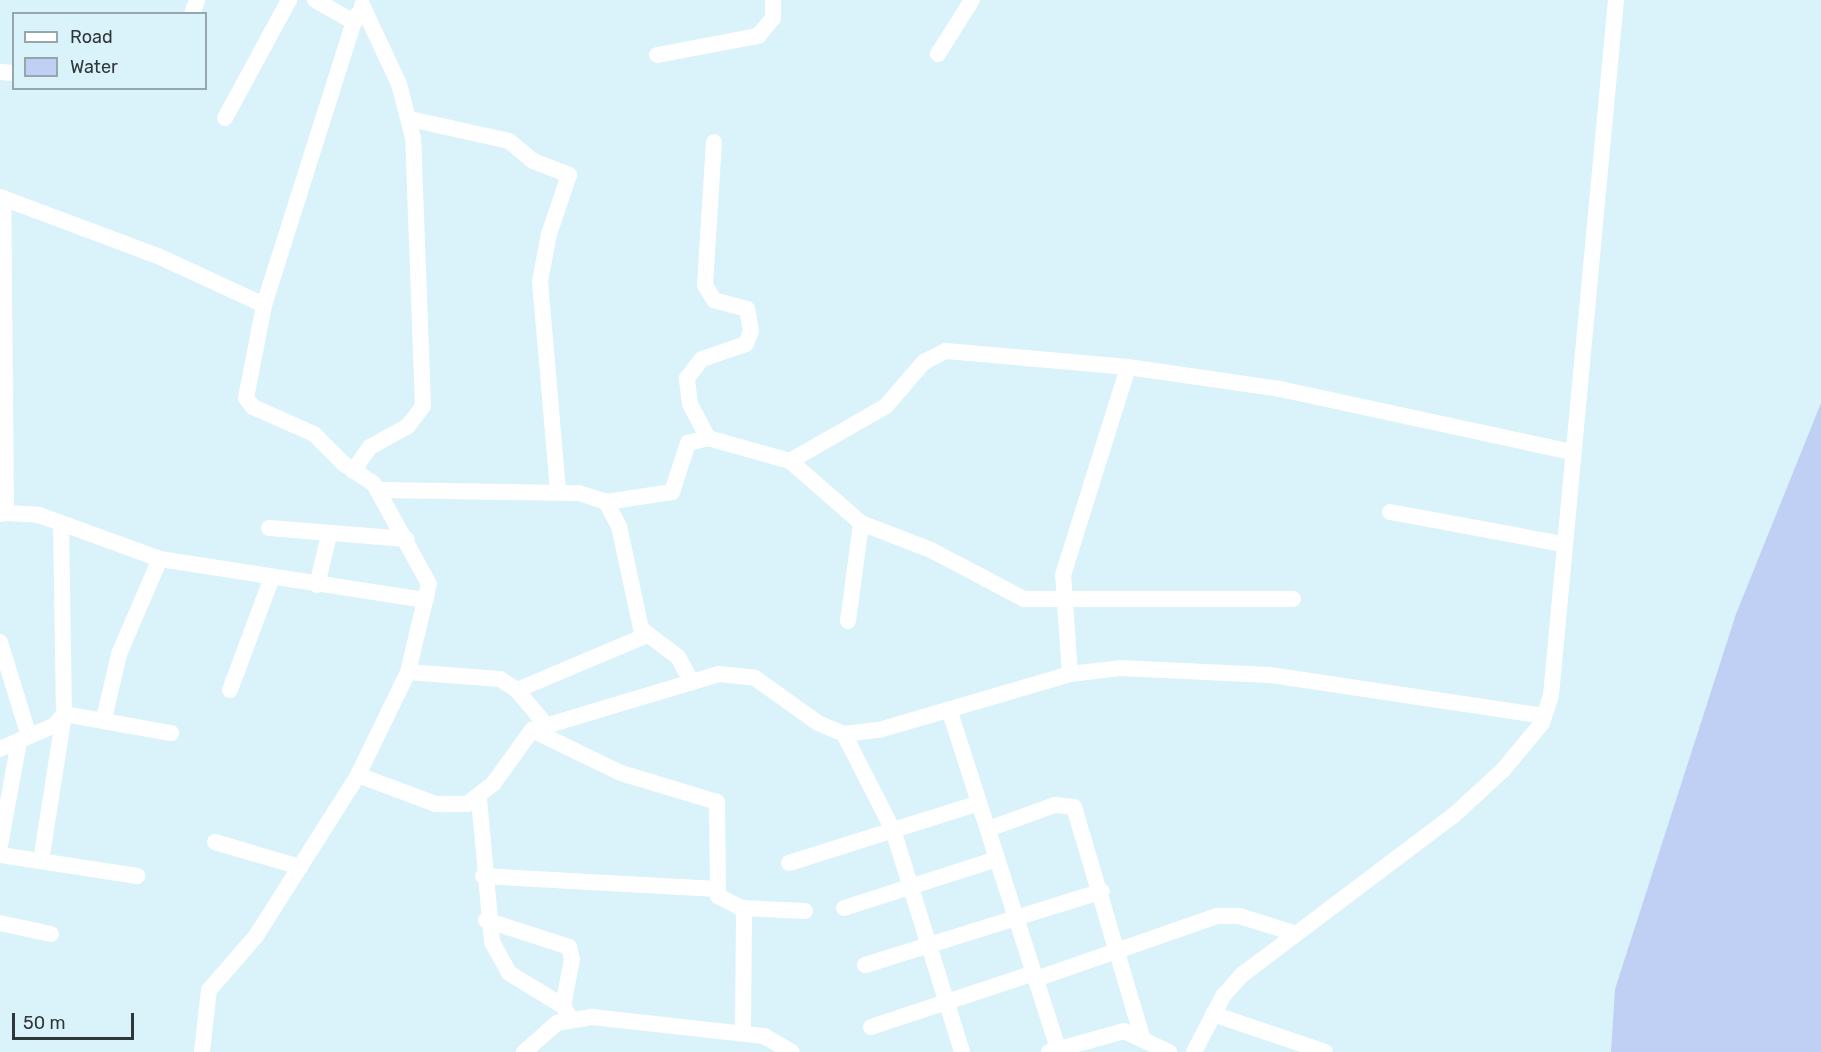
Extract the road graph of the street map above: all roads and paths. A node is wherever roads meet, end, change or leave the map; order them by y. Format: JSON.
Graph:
{"nodes":[{"id":1,"x":289,"y":0,"type":"edge"},
{"id":2,"x":315,"y":0,"type":"edge"},
{"id":3,"x":773,"y":0,"type":"edge"},
{"id":4,"x":972,"y":0,"type":"edge"},
{"id":5,"x":1616,"y":0,"type":"edge"},
{"id":6,"x":364,"y":2,"type":"edge"},
{"id":7,"x":354,"y":22,"type":"junction"},
{"id":8,"x":938,"y":54,"type":"dead end"},
{"id":9,"x":657,"y":55,"type":"dead end"},
{"id":10,"x":225,"y":118,"type":"dead end"},
{"id":11,"x":410,"y":119,"type":"junction"},
{"id":12,"x":714,"y":142,"type":"dead end"},
{"id":13,"x":2,"y":197,"type":"edge"},
{"id":14,"x":264,"y":305,"type":"junction"},
{"id":15,"x":1128,"y":367,"type":"junction"},
{"id":16,"x":708,"y":438,"type":"junction"},
{"id":17,"x":1572,"y":452,"type":"junction"},
{"id":18,"x":790,"y":461,"type":"junction"},
{"id":19,"x":353,"y":471,"type":"junction"},
{"id":20,"x":380,"y":490,"type":"junction"},
{"id":21,"x":558,"y":492,"type":"junction"},
{"id":22,"x":606,"y":502,"type":"junction"},
{"id":23,"x":1390,"y":512,"type":"dead end"},
{"id":24,"x":3,"y":513,"type":"edge"},
{"id":25,"x":861,"y":523,"type":"junction"},
{"id":26,"x":61,"y":527,"type":"junction"},
{"id":27,"x":269,"y":528,"type":"dead end"},
{"id":28,"x":329,"y":535,"type":"junction"},
{"id":29,"x":407,"y":538,"type":"junction"},
{"id":30,"x":1563,"y":544,"type":"junction"},
{"id":31,"x":160,"y":559,"type":"junction"},
{"id":32,"x":272,"y":577,"type":"junction"},
{"id":33,"x":317,"y":585,"type":"junction"},
{"id":34,"x":1293,"y":599,"type":"dead end"},
{"id":35,"x":426,"y":600,"type":"junction"},
{"id":36,"x":1062,"y":601,"type":"junction"},
{"id":37,"x":848,"y":621,"type":"dead end"},
{"id":38,"x":646,"y":635,"type":"junction"},
{"id":39,"x":0,"y":642,"type":"edge"},
{"id":40,"x":408,"y":672,"type":"junction"},
{"id":41,"x":1070,"y":674,"type":"junction"},
{"id":42,"x":692,"y":682,"type":"junction"},
{"id":43,"x":230,"y":690,"type":"dead end"},
{"id":44,"x":517,"y":690,"type":"junction"},
{"id":45,"x":949,"y":709,"type":"junction"},
{"id":46,"x":64,"y":714,"type":"junction"},
{"id":47,"x":1544,"y":716,"type":"junction"},
{"id":48,"x":104,"y":719,"type":"junction"},
{"id":49,"x":539,"y":727,"type":"junction"},
{"id":50,"x":171,"y":733,"type":"dead end"},
{"id":51,"x":844,"y":734,"type":"junction"},
{"id":52,"x":24,"y":738,"type":"junction"},
{"id":53,"x":0,"y":749,"type":"edge"},
{"id":54,"x":358,"y":775,"type":"junction"},
{"id":55,"x":479,"y":799,"type":"junction"},
{"id":56,"x":979,"y":802,"type":"junction"},
{"id":57,"x":988,"y":829,"type":"junction"},
{"id":58,"x":893,"y":830,"type":"junction"},
{"id":59,"x":215,"y":842,"type":"dead end"},
{"id":60,"x":0,"y":845,"type":"edge"},
{"id":61,"x":0,"y":855,"type":"edge"},
{"id":62,"x":997,"y":859,"type":"junction"},
{"id":63,"x":41,"y":861,"type":"junction"},
{"id":64,"x":789,"y":863,"type":"dead end"},
{"id":65,"x":300,"y":867,"type":"junction"},
{"id":66,"x":137,"y":876,"type":"dead end"},
{"id":67,"x":483,"y":876,"type":"junction"},
{"id":68,"x":911,"y":886,"type":"junction"},
{"id":69,"x":717,"y":889,"type":"junction"},
{"id":70,"x":1102,"y":891,"type":"junction"},
{"id":71,"x":742,"y":908,"type":"junction"},
{"id":72,"x":844,"y":908,"type":"dead end"},
{"id":73,"x":805,"y":911,"type":"dead end"},
{"id":74,"x":1016,"y":918,"type":"junction"},
{"id":75,"x":486,"y":920,"type":"junction"},
{"id":76,"x":0,"y":923,"type":"edge"},
{"id":77,"x":1294,"y":933,"type":"junction"},
{"id":78,"x":51,"y":934,"type":"dead end"},
{"id":79,"x":929,"y":945,"type":"junction"},
{"id":80,"x":1121,"y":951,"type":"junction"},
{"id":81,"x":865,"y":966,"type":"dead end"},
{"id":82,"x":1035,"y":976,"type":"junction"},
{"id":83,"x":946,"y":1001,"type":"junction"},
{"id":84,"x":567,"y":1012,"type":"junction"},
{"id":85,"x":1213,"y":1014,"type":"junction"},
{"id":86,"x":871,"y":1027,"type":"dead end"},
{"id":87,"x":743,"y":1032,"type":"junction"},
{"id":88,"x":1142,"y":1036,"type":"junction"},
{"id":89,"x":1053,"y":1050,"type":"edge"},
{"id":90,"x":202,"y":1052,"type":"edge"},
{"id":91,"x":524,"y":1052,"type":"edge"},
{"id":92,"x":792,"y":1052,"type":"edge"},
{"id":93,"x":962,"y":1052,"type":"edge"},
{"id":94,"x":1169,"y":1052,"type":"edge"},
{"id":95,"x":1194,"y":1052,"type":"edge"},
{"id":96,"x":1325,"y":1052,"type":"edge"}],
"edges":[{"from":1,"to":10,"type":"street"},
{"from":2,"to":7,"type":"street"},
{"from":3,"to":9,"type":"street"},
{"from":4,"to":8,"type":"street"},
{"from":5,"to":17,"type":"street"},
{"from":6,"to":7,"type":"street"},
{"from":6,"to":11,"type":"street"},
{"from":7,"to":14,"type":"street"},
{"from":11,"to":19,"type":"street"},
{"from":11,"to":21,"type":"street"},
{"from":12,"to":16,"type":"street"},
{"from":13,"to":14,"type":"street"},
{"from":13,"to":24,"type":"street"},
{"from":14,"to":19,"type":"street"},
{"from":15,"to":17,"type":"street"},
{"from":15,"to":18,"type":"street"},
{"from":15,"to":36,"type":"street"},
{"from":16,"to":18,"type":"street"},
{"from":16,"to":22,"type":"street"},
{"from":17,"to":30,"type":"street"},
{"from":18,"to":25,"type":"street"},
{"from":19,"to":20,"type":"street"},
{"from":20,"to":21,"type":"street"},
{"from":20,"to":29,"type":"street"},
{"from":21,"to":22,"type":"street"},
{"from":22,"to":38,"type":"street"},
{"from":23,"to":30,"type":"street"},
{"from":24,"to":26,"type":"street"},
{"from":25,"to":36,"type":"street"},
{"from":25,"to":37,"type":"street"},
{"from":26,"to":31,"type":"street"},
{"from":26,"to":46,"type":"street"},
{"from":27,"to":28,"type":"street"},
{"from":28,"to":29,"type":"street"},
{"from":28,"to":33,"type":"street"},
{"from":29,"to":35,"type":"street"},
{"from":30,"to":47,"type":"street"},
{"from":31,"to":32,"type":"street"},
{"from":31,"to":48,"type":"street"},
{"from":32,"to":33,"type":"street"},
{"from":32,"to":43,"type":"street"},
{"from":33,"to":35,"type":"street"},
{"from":34,"to":36,"type":"street"},
{"from":35,"to":40,"type":"street"},
{"from":36,"to":41,"type":"street"},
{"from":38,"to":42,"type":"street"},
{"from":38,"to":44,"type":"street"},
{"from":39,"to":52,"type":"street"},
{"from":40,"to":44,"type":"street"},
{"from":40,"to":54,"type":"street"},
{"from":41,"to":45,"type":"street"},
{"from":41,"to":47,"type":"street"},
{"from":42,"to":49,"type":"street"},
{"from":42,"to":51,"type":"street"},
{"from":44,"to":49,"type":"street"},
{"from":45,"to":51,"type":"street"},
{"from":45,"to":56,"type":"street"},
{"from":46,"to":48,"type":"street"},
{"from":46,"to":52,"type":"street"},
{"from":46,"to":63,"type":"street"},
{"from":47,"to":77,"type":"street"},
{"from":48,"to":50,"type":"street"},
{"from":49,"to":55,"type":"street"},
{"from":49,"to":69,"type":"street"},
{"from":51,"to":58,"type":"street"},
{"from":52,"to":53,"type":"street"},
{"from":52,"to":60,"type":"street"},
{"from":54,"to":55,"type":"street"},
{"from":54,"to":65,"type":"street"},
{"from":55,"to":67,"type":"street"},
{"from":56,"to":57,"type":"street"},
{"from":56,"to":58,"type":"street"},
{"from":57,"to":62,"type":"street"},
{"from":57,"to":70,"type":"street"},
{"from":58,"to":64,"type":"street"},
{"from":58,"to":68,"type":"street"},
{"from":59,"to":65,"type":"street"},
{"from":61,"to":63,"type":"street"},
{"from":62,"to":68,"type":"street"},
{"from":62,"to":74,"type":"street"},
{"from":63,"to":66,"type":"street"},
{"from":65,"to":90,"type":"street"},
{"from":67,"to":69,"type":"street"},
{"from":67,"to":75,"type":"street"},
{"from":68,"to":72,"type":"street"},
{"from":68,"to":79,"type":"street"},
{"from":69,"to":71,"type":"street"},
{"from":70,"to":74,"type":"street"},
{"from":70,"to":80,"type":"street"},
{"from":71,"to":73,"type":"street"},
{"from":71,"to":87,"type":"street"},
{"from":74,"to":79,"type":"street"},
{"from":74,"to":82,"type":"street"},
{"from":75,"to":84,"type":"street"},
{"from":75,"to":84,"type":"street"},
{"from":76,"to":78,"type":"street"},
{"from":77,"to":80,"type":"street"},
{"from":77,"to":85,"type":"street"},
{"from":79,"to":81,"type":"street"},
{"from":79,"to":83,"type":"street"},
{"from":80,"to":82,"type":"street"},
{"from":80,"to":88,"type":"street"},
{"from":82,"to":83,"type":"street"},
{"from":82,"to":89,"type":"street"},
{"from":83,"to":86,"type":"street"},
{"from":83,"to":93,"type":"street"},
{"from":84,"to":87,"type":"street"},
{"from":84,"to":91,"type":"street"},
{"from":85,"to":95,"type":"street"},
{"from":85,"to":96,"type":"street"},
{"from":87,"to":92,"type":"street"},
{"from":88,"to":89,"type":"street"},
{"from":88,"to":94,"type":"street"}]}
